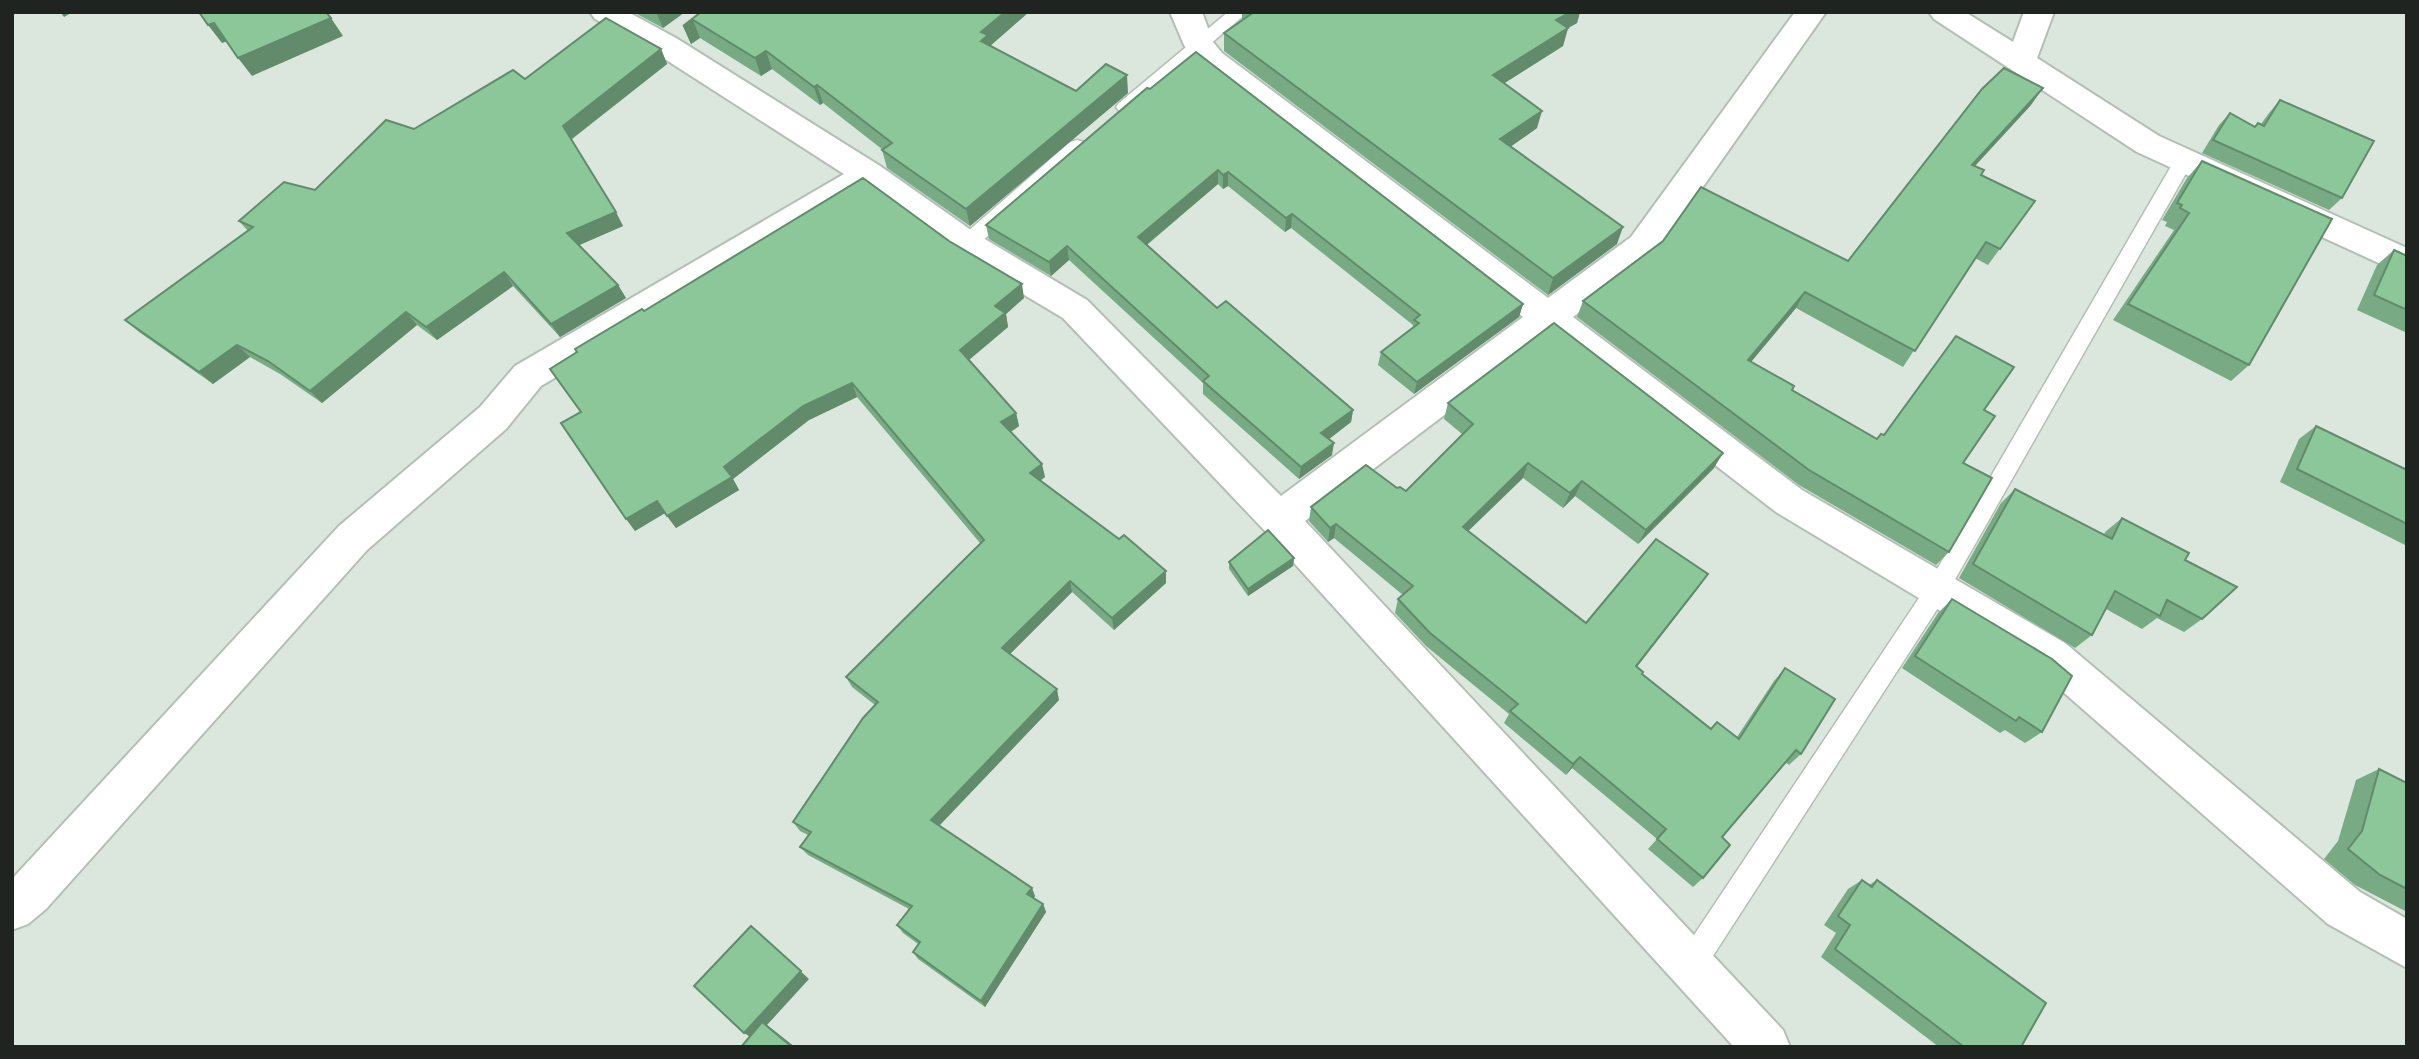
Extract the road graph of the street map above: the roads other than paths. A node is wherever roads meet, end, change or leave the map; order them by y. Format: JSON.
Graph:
{"nodes":[{"id":1,"x":605,"y":12,"type":"edge"},
{"id":2,"x":1239,"y":12,"type":"edge"},
{"id":3,"x":1811,"y":12,"type":"edge"},
{"id":4,"x":1944,"y":12,"type":"edge"},
{"id":5,"x":2039,"y":12,"type":"edge"},
{"id":6,"x":692,"y":25,"type":"dead end"},
{"id":7,"x":1192,"y":29,"type":"edge"},
{"id":8,"x":665,"y":45,"type":"junction"},
{"id":9,"x":2021,"y":60,"type":"junction"},
{"id":10,"x":1107,"y":122,"type":"edge"},
{"id":11,"x":1087,"y":140,"type":"edge"},
{"id":12,"x":2185,"y":161,"type":"junction"},
{"id":13,"x":869,"y":174,"type":"junction"},
{"id":14,"x":966,"y":244,"type":"junction"},
{"id":15,"x":2407,"y":263,"type":"edge"},
{"id":16,"x":1547,"y":316,"type":"junction"},
{"id":17,"x":1279,"y":519,"type":"junction"},
{"id":18,"x":1937,"y":590,"type":"junction"},
{"id":19,"x":12,"y":908,"type":"edge"},
{"id":20,"x":2407,"y":945,"type":"edge"},
{"id":21,"x":1690,"y":966,"type":"junction"},
{"id":22,"x":1766,"y":1047,"type":"edge"}],
"edges":[{"from":1,"to":8,"type":"street"},
{"from":2,"to":7,"type":"lane"},
{"from":3,"to":16,"type":"street"},
{"from":4,"to":9,"type":"street"},
{"from":5,"to":9,"type":"street"},
{"from":6,"to":8,"type":"street"},
{"from":7,"to":10,"type":"lane"},
{"from":7,"to":16,"type":"street"},
{"from":8,"to":13,"type":"street"},
{"from":9,"to":12,"type":"street"},
{"from":11,"to":14,"type":"lane"},
{"from":12,"to":15,"type":"street"},
{"from":12,"to":18,"type":"lane"},
{"from":13,"to":14,"type":"street"},
{"from":13,"to":19,"type":"street"},
{"from":14,"to":17,"type":"street"},
{"from":16,"to":17,"type":"street"},
{"from":16,"to":18,"type":"street"},
{"from":17,"to":21,"type":"street"},
{"from":18,"to":20,"type":"street"},
{"from":18,"to":21,"type":"lane"},
{"from":21,"to":22,"type":"street"}]}
